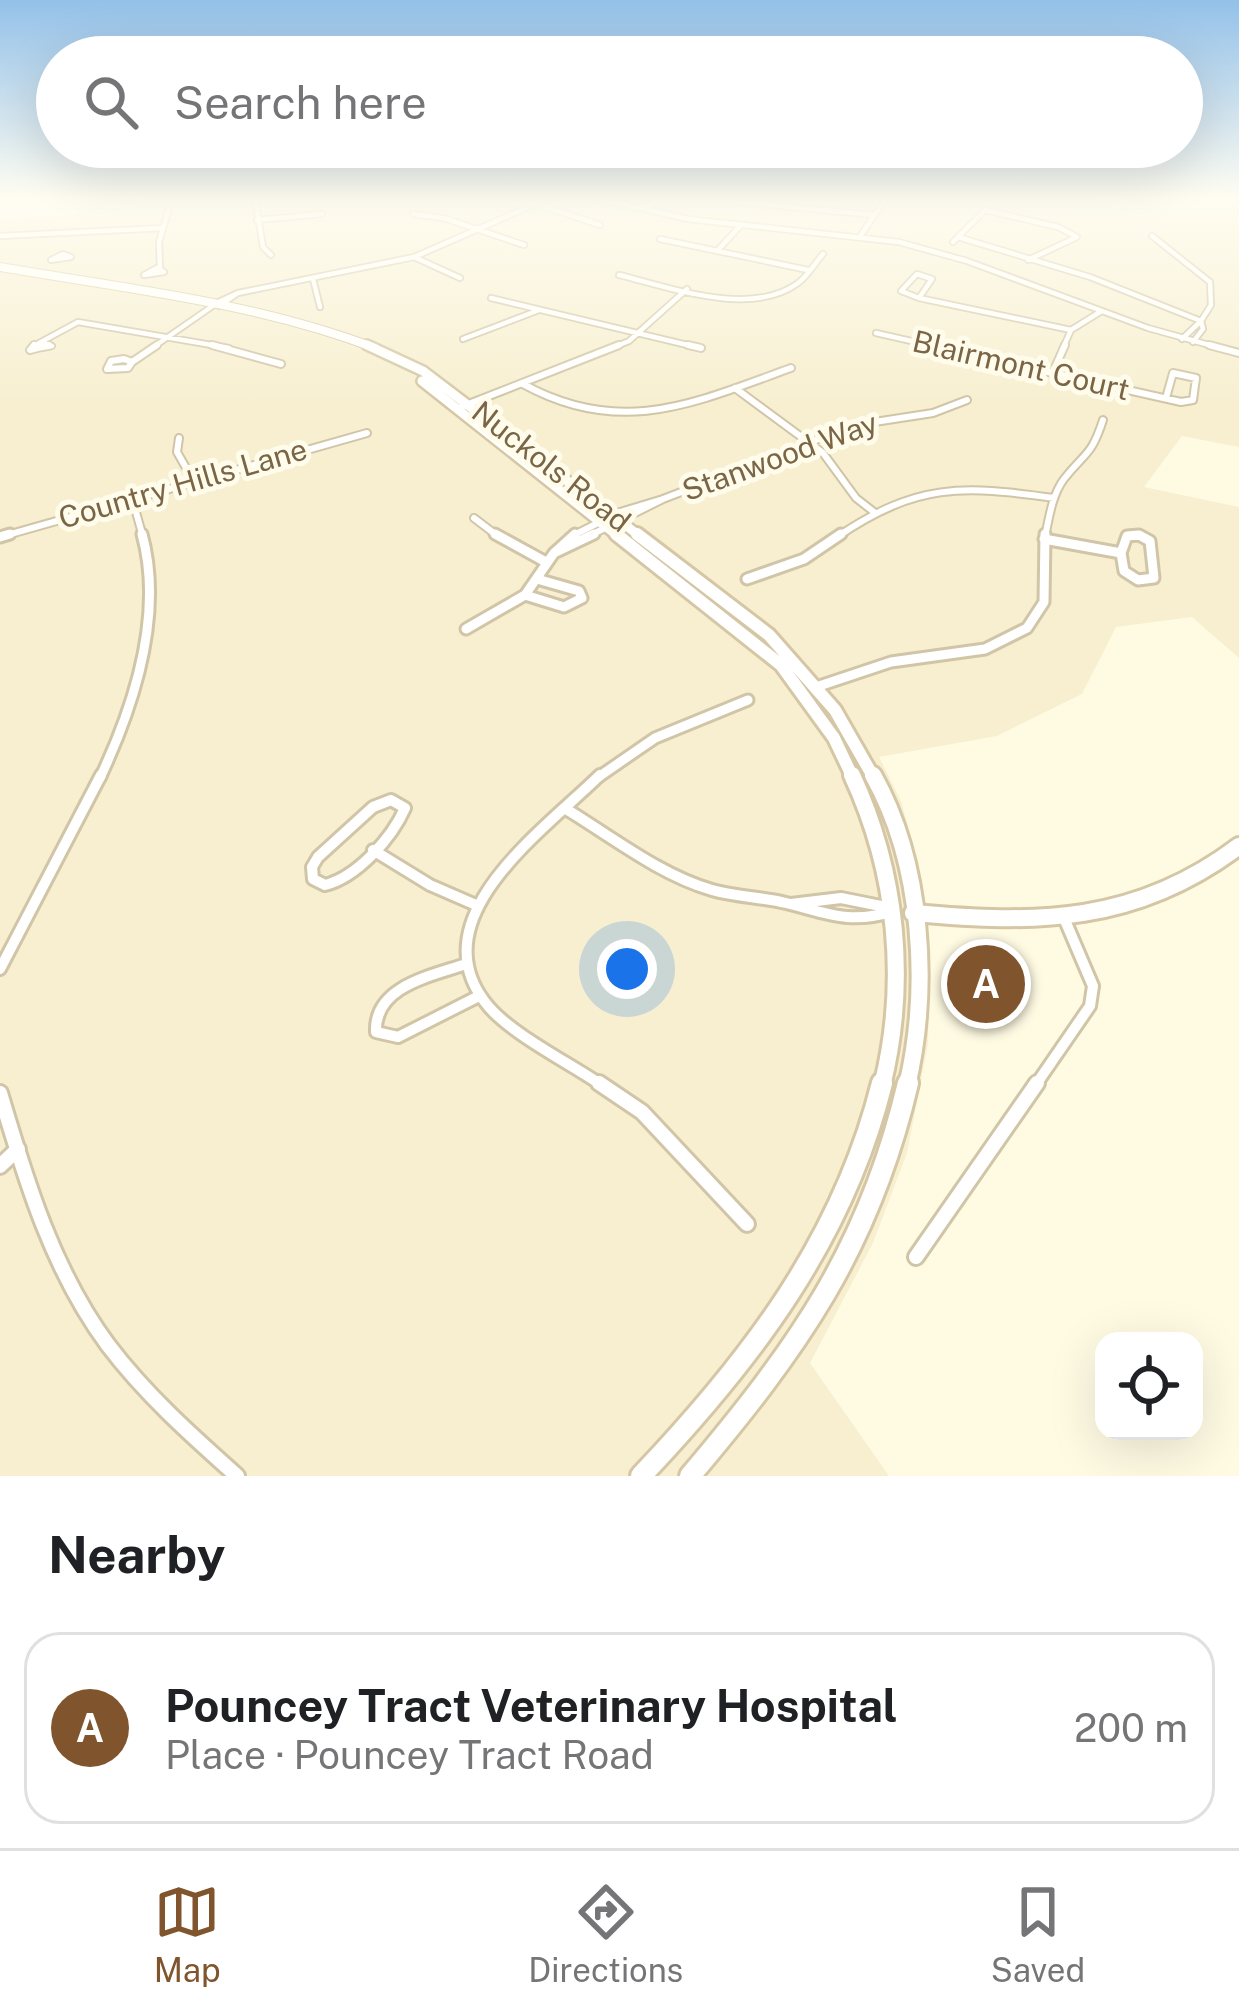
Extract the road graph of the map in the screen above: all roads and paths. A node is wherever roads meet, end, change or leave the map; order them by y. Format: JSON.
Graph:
{"nodes":[{"id":1,"x":369,"y":267,"type":"edge"},
{"id":2,"x":436,"y":267,"type":"edge"},
{"id":3,"x":793,"y":267,"type":"edge"},
{"id":4,"x":811,"y":267,"type":"edge"},
{"id":5,"x":977,"y":267,"type":"edge"},
{"id":6,"x":1053,"y":267,"type":"edge"},
{"id":7,"x":1192,"y":267,"type":"edge"},
{"id":8,"x":808,"y":270,"type":"junction"},
{"id":9,"x":0,"y":271,"type":"edge"},
{"id":10,"x":619,"y":275,"type":"dead end"},
{"id":11,"x":460,"y":278,"type":"dead end"},
{"id":12,"x":313,"y":279,"type":"junction"},
{"id":13,"x":687,"y":289,"type":"junction"},
{"id":14,"x":490,"y":298,"type":"dead end"},
{"id":15,"x":920,"y":298,"type":"junction"},
{"id":16,"x":213,"y":307,"type":"junction"},
{"id":17,"x":320,"y":308,"type":"dead end"},
{"id":18,"x":539,"y":310,"type":"junction"},
{"id":19,"x":1100,"y":312,"type":"junction"},
{"id":20,"x":1201,"y":320,"type":"junction"},
{"id":21,"x":1071,"y":330,"type":"junction"},
{"id":22,"x":639,"y":333,"type":"junction"},
{"id":23,"x":876,"y":333,"type":"dead end"},
{"id":24,"x":171,"y":337,"type":"junction"},
{"id":25,"x":464,"y":339,"type":"dead end"},
{"id":26,"x":1182,"y":339,"type":"junction"},
{"id":27,"x":1193,"y":341,"type":"junction"},
{"id":28,"x":41,"y":342,"type":"dead end"},
{"id":29,"x":700,"y":348,"type":"dead end"},
{"id":30,"x":1239,"y":353,"type":"edge"},
{"id":31,"x":132,"y":362,"type":"dead end"},
{"id":32,"x":280,"y":364,"type":"dead end"},
{"id":33,"x":791,"y":368,"type":"dead end"},
{"id":34,"x":1053,"y":372,"type":"junction"},
{"id":35,"x":526,"y":383,"type":"junction"},
{"id":36,"x":735,"y":388,"type":"junction"},
{"id":37,"x":1166,"y":398,"type":"junction"},
{"id":38,"x":967,"y":400,"type":"dead end"},
{"id":39,"x":464,"y":406,"type":"junction"},
{"id":40,"x":1102,"y":420,"type":"dead end"},
{"id":41,"x":367,"y":434,"type":"dead end"},
{"id":42,"x":179,"y":438,"type":"dead end"},
{"id":43,"x":809,"y":442,"type":"junction"},
{"id":44,"x":193,"y":480,"type":"junction"},
{"id":45,"x":132,"y":498,"type":"junction"},
{"id":46,"x":1054,"y":498,"type":"junction"},
{"id":47,"x":874,"y":512,"type":"junction"},
{"id":48,"x":474,"y":518,"type":"dead end"},
{"id":49,"x":612,"y":521,"type":"junction"},
{"id":50,"x":0,"y":537,"type":"edge"},
{"id":51,"x":1044,"y":539,"type":"junction"},
{"id":52,"x":1121,"y":553,"type":"junction"},
{"id":53,"x":550,"y":558,"type":"junction"},
{"id":54,"x":747,"y":579,"type":"dead end"},
{"id":55,"x":537,"y":580,"type":"junction"},
{"id":56,"x":524,"y":596,"type":"junction"},
{"id":57,"x":466,"y":629,"type":"dead end"},
{"id":58,"x":818,"y":686,"type":"junction"},
{"id":59,"x":748,"y":700,"type":"dead end"},
{"id":60,"x":566,"y":809,"type":"junction"},
{"id":61,"x":1239,"y":846,"type":"edge"},
{"id":62,"x":373,"y":850,"type":"junction"},
{"id":63,"x":476,"y":904,"type":"junction"},
{"id":64,"x":906,"y":912,"type":"junction"},
{"id":65,"x":1064,"y":918,"type":"junction"},
{"id":66,"x":4,"y":948,"type":"edge"},
{"id":67,"x":466,"y":964,"type":"junction"},
{"id":68,"x":0,"y":969,"type":"edge"},
{"id":69,"x":479,"y":996,"type":"junction"},
{"id":70,"x":0,"y":1093,"type":"edge"},
{"id":71,"x":18,"y":1149,"type":"junction"},
{"id":72,"x":0,"y":1166,"type":"edge"},
{"id":73,"x":747,"y":1224,"type":"dead end"},
{"id":74,"x":916,"y":1257,"type":"dead end"},
{"id":75,"x":237,"y":1476,"type":"edge"},
{"id":76,"x":641,"y":1476,"type":"edge"},
{"id":77,"x":690,"y":1476,"type":"edge"}],
"edges":[{"from":1,"to":12,"type":"street"},
{"from":2,"to":11,"type":"street"},
{"from":3,"to":8,"type":"street"},
{"from":4,"to":8,"type":"street"},
{"from":5,"to":19,"type":"street"},
{"from":6,"to":20,"type":"street"},
{"from":7,"to":20,"type":"street"},
{"from":8,"to":13,"type":"street"},
{"from":9,"to":16,"type":"main road","name":"Nuckols Road"},
{"from":10,"to":13,"type":"street"},
{"from":12,"to":16,"type":"street"},
{"from":12,"to":17,"type":"street"},
{"from":13,"to":22,"type":"street"},
{"from":14,"to":18,"type":"street"},
{"from":15,"to":15,"type":"street"},
{"from":15,"to":21,"type":"street"},
{"from":16,"to":24,"type":"street"},
{"from":16,"to":39,"type":"main road","name":"Nuckols Road"},
{"from":18,"to":22,"type":"street"},
{"from":18,"to":25,"type":"street"},
{"from":19,"to":21,"type":"street"},
{"from":19,"to":26,"type":"street"},
{"from":20,"to":26,"type":"street"},
{"from":20,"to":27,"type":"street"},
{"from":21,"to":34,"type":"street"},
{"from":22,"to":29,"type":"street"},
{"from":22,"to":35,"type":"street"},
{"from":23,"to":34,"type":"street","name":"Blairmont Court"},
{"from":24,"to":28,"type":"street"},
{"from":24,"to":31,"type":"street"},
{"from":24,"to":32,"type":"street"},
{"from":26,"to":27,"type":"street"},
{"from":27,"to":30,"type":"street"},
{"from":33,"to":36,"type":"street"},
{"from":34,"to":37,"type":"street","name":"Blairmont Court"},
{"from":35,"to":36,"type":"street"},
{"from":35,"to":39,"type":"street"},
{"from":36,"to":43,"type":"street"},
{"from":37,"to":37,"type":"street","name":"Blairmont Court"},
{"from":38,"to":43,"type":"street","name":"Stanwood Way"},
{"from":39,"to":49,"type":"main road","name":"Nuckols Road"},
{"from":40,"to":46,"type":"street"},
{"from":41,"to":44,"type":"street","name":"Country Hills Lane"},
{"from":42,"to":44,"type":"street"},
{"from":43,"to":47,"type":"street"},
{"from":43,"to":49,"type":"street","name":"Stanwood Way"},
{"from":44,"to":45,"type":"street","name":"Country Hills Lane"},
{"from":45,"to":50,"type":"street","name":"Country Hills Lane"},
{"from":45,"to":66,"type":"street"},
{"from":46,"to":47,"type":"street"},
{"from":46,"to":51,"type":"street"},
{"from":47,"to":54,"type":"street"},
{"from":48,"to":53,"type":"street"},
{"from":49,"to":53,"type":"street","name":"Stanwood Way"},
{"from":49,"to":58,"type":"main road","name":"Nuckols Road"},
{"from":49,"to":64,"type":"main road","name":"Nuckols Road"},
{"from":51,"to":52,"type":"street"},
{"from":51,"to":58,"type":"street"},
{"from":52,"to":52,"type":"street"},
{"from":53,"to":55,"type":"street"},
{"from":55,"to":56,"type":"street"},
{"from":55,"to":56,"type":"street"},
{"from":56,"to":57,"type":"street"},
{"from":58,"to":64,"type":"main road","name":"Nuckols Road"},
{"from":59,"to":60,"type":"street"},
{"from":60,"to":63,"type":"street"},
{"from":60,"to":64,"type":"street"},
{"from":61,"to":65,"type":"main road"},
{"from":62,"to":62,"type":"street"},
{"from":62,"to":63,"type":"street"},
{"from":63,"to":67,"type":"street"},
{"from":64,"to":65,"type":"main road"},
{"from":64,"to":76,"type":"main road"},
{"from":64,"to":77,"type":"main road"},
{"from":65,"to":74,"type":"street"},
{"from":66,"to":68,"type":"street"},
{"from":67,"to":69,"type":"street"},
{"from":67,"to":69,"type":"street"},
{"from":69,"to":73,"type":"street"},
{"from":70,"to":71,"type":"street"},
{"from":71,"to":72,"type":"street"},
{"from":71,"to":75,"type":"street"}]}
